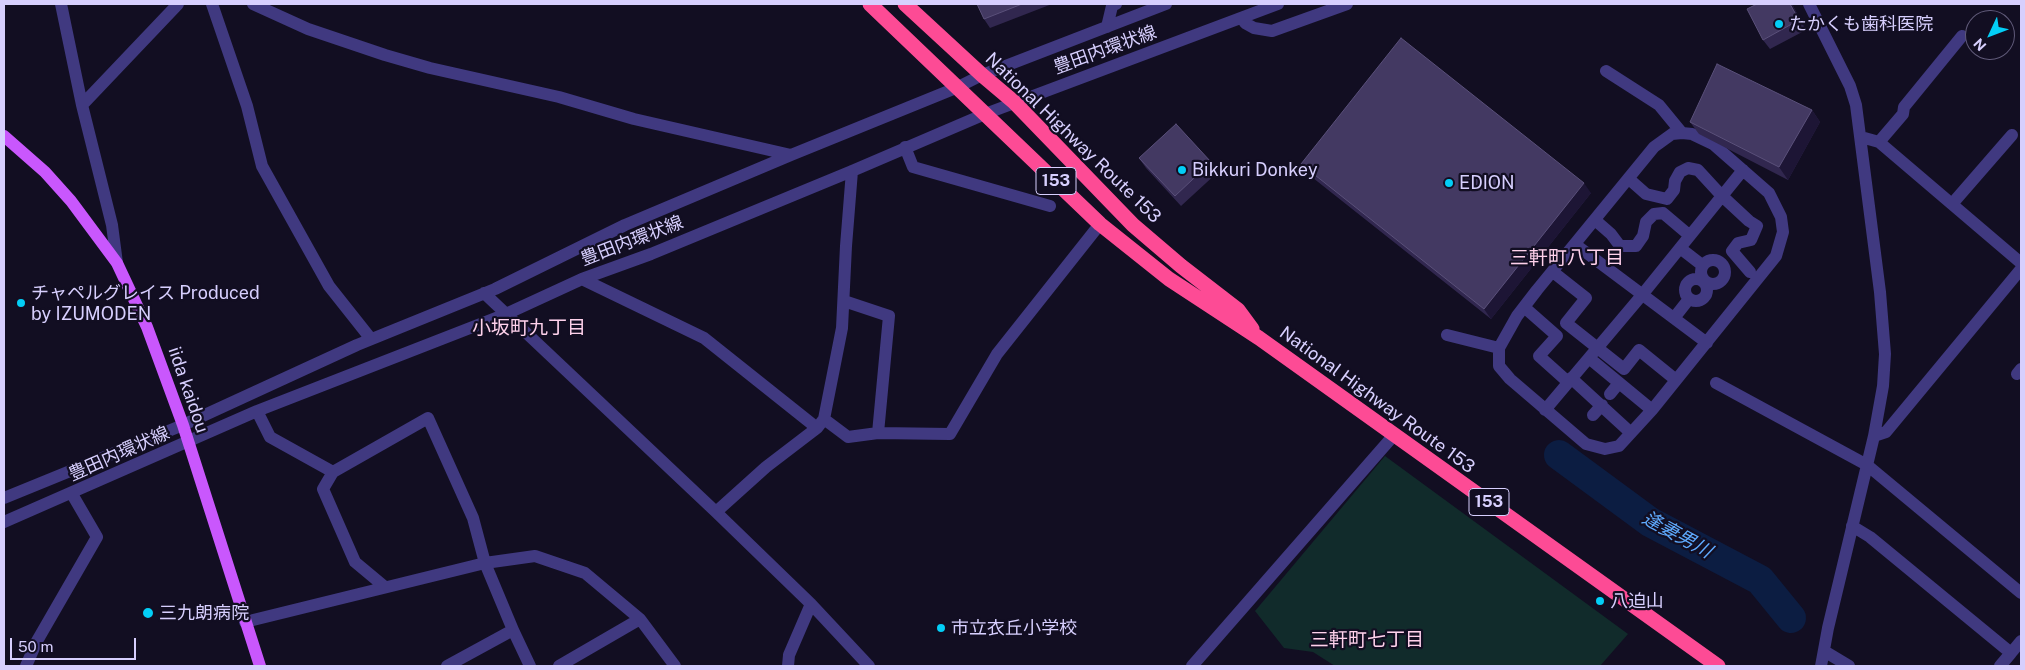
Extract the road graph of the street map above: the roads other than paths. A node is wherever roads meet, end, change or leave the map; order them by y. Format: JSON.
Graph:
{"nodes":[{"id":1,"x":61,"y":4,"type":"edge"},
{"id":2,"x":178,"y":4,"type":"edge"},
{"id":3,"x":212,"y":4,"type":"edge"},
{"id":4,"x":253,"y":4,"type":"edge"},
{"id":5,"x":870,"y":4,"type":"edge"},
{"id":6,"x":1116,"y":4,"type":"edge"},
{"id":7,"x":1166,"y":4,"type":"edge"},
{"id":8,"x":1278,"y":4,"type":"edge"},
{"id":9,"x":1347,"y":4,"type":"edge"},
{"id":10,"x":1809,"y":4,"type":"edge"},
{"id":11,"x":909,"y":5,"type":"edge"},
{"id":12,"x":1244,"y":17,"type":"junction"},
{"id":13,"x":1107,"y":27,"type":"junction"},
{"id":14,"x":1962,"y":36,"type":"dead end"},
{"id":15,"x":1606,"y":71,"type":"dead end"},
{"id":16,"x":982,"y":75,"type":"junction"},
{"id":17,"x":956,"y":88,"type":"junction"},
{"id":18,"x":1014,"y":102,"type":"junction"},
{"id":19,"x":82,"y":106,"type":"junction"},
{"id":20,"x":985,"y":114,"type":"junction"},
{"id":21,"x":1682,"y":133,"type":"junction"},
{"id":22,"x":2012,"y":135,"type":"dead end"},
{"id":23,"x":4,"y":136,"type":"edge"},
{"id":24,"x":1861,"y":137,"type":"junction"},
{"id":25,"x":1880,"y":142,"type":"junction"},
{"id":26,"x":905,"y":148,"type":"junction"},
{"id":27,"x":790,"y":155,"type":"junction"},
{"id":28,"x":1743,"y":170,"type":"junction"},
{"id":29,"x":852,"y":171,"type":"junction"},
{"id":30,"x":1629,"y":179,"type":"junction"},
{"id":31,"x":1721,"y":195,"type":"junction"},
{"id":32,"x":1952,"y":204,"type":"junction"},
{"id":33,"x":1050,"y":206,"type":"dead end"},
{"id":34,"x":1595,"y":220,"type":"junction"},
{"id":35,"x":1100,"y":224,"type":"junction"},
{"id":36,"x":1689,"y":235,"type":"junction"},
{"id":37,"x":1576,"y":245,"type":"junction"},
{"id":38,"x":1680,"y":248,"type":"junction"},
{"id":39,"x":117,"y":263,"type":"junction"},
{"id":40,"x":2021,"y":263,"type":"edge"},
{"id":41,"x":1702,"y":265,"type":"junction"},
{"id":42,"x":2021,"y":269,"type":"edge"},
{"id":43,"x":1553,"y":272,"type":"junction"},
{"id":44,"x":1750,"y":272,"type":"dead end"},
{"id":45,"x":582,"y":279,"type":"junction"},
{"id":46,"x":1705,"y":282,"type":"junction"},
{"id":47,"x":484,"y":293,"type":"junction"},
{"id":48,"x":1642,"y":295,"type":"junction"},
{"id":49,"x":844,"y":301,"type":"junction"},
{"id":50,"x":1524,"y":307,"type":"junction"},
{"id":51,"x":506,"y":314,"type":"junction"},
{"id":52,"x":1674,"y":318,"type":"junction"},
{"id":53,"x":1447,"y":335,"type":"dead end"},
{"id":54,"x":1259,"y":338,"type":"junction"},
{"id":55,"x":371,"y":339,"type":"junction"},
{"id":56,"x":1707,"y":343,"type":"junction"},
{"id":57,"x":1499,"y":348,"type":"junction"},
{"id":58,"x":1597,"y":348,"type":"junction"},
{"id":59,"x":1589,"y":358,"type":"junction"},
{"id":60,"x":1570,"y":380,"type":"junction"},
{"id":61,"x":1676,"y":380,"type":"junction"},
{"id":62,"x":1619,"y":383,"type":"junction"},
{"id":63,"x":1716,"y":383,"type":"dead end"},
{"id":64,"x":1610,"y":394,"type":"dead end"},
{"id":65,"x":1602,"y":405,"type":"junction"},
{"id":66,"x":1545,"y":410,"type":"junction"},
{"id":67,"x":1652,"y":410,"type":"junction"},
{"id":68,"x":257,"y":411,"type":"junction"},
{"id":69,"x":1593,"y":415,"type":"dead end"},
{"id":70,"x":821,"y":424,"type":"junction"},
{"id":71,"x":183,"y":425,"type":"junction"},
{"id":72,"x":1632,"y":432,"type":"junction"},
{"id":73,"x":878,"y":433,"type":"junction"},
{"id":74,"x":1394,"y":435,"type":"junction"},
{"id":75,"x":1874,"y":436,"type":"junction"},
{"id":76,"x":187,"y":442,"type":"junction"},
{"id":77,"x":1867,"y":465,"type":"junction"},
{"id":78,"x":333,"y":472,"type":"junction"},
{"id":79,"x":72,"y":494,"type":"junction"},
{"id":80,"x":4,"y":498,"type":"edge"},
{"id":81,"x":716,"y":512,"type":"junction"},
{"id":82,"x":4,"y":522,"type":"edge"},
{"id":83,"x":1852,"y":526,"type":"junction"},
{"id":84,"x":485,"y":563,"type":"junction"},
{"id":85,"x":384,"y":587,"type":"junction"},
{"id":86,"x":2021,"y":593,"type":"edge"},
{"id":87,"x":811,"y":604,"type":"junction"},
{"id":88,"x":640,"y":620,"type":"junction"},
{"id":89,"x":245,"y":622,"type":"junction"},
{"id":90,"x":512,"y":630,"type":"junction"},
{"id":91,"x":2021,"y":641,"type":"edge"},
{"id":92,"x":1824,"y":651,"type":"junction"},
{"id":93,"x":2011,"y":652,"type":"junction"},
{"id":94,"x":26,"y":666,"type":"edge"},
{"id":95,"x":260,"y":666,"type":"edge"},
{"id":96,"x":447,"y":666,"type":"edge"},
{"id":97,"x":530,"y":666,"type":"edge"},
{"id":98,"x":560,"y":666,"type":"edge"},
{"id":99,"x":675,"y":666,"type":"edge"},
{"id":100,"x":788,"y":666,"type":"edge"},
{"id":101,"x":869,"y":666,"type":"edge"},
{"id":102,"x":1192,"y":666,"type":"edge"},
{"id":103,"x":1718,"y":666,"type":"edge"},
{"id":104,"x":1821,"y":666,"type":"edge"},
{"id":105,"x":1848,"y":666,"type":"edge"},
{"id":106,"x":2000,"y":666,"type":"edge"}],
"edges":[{"from":1,"to":19,"type":"street"},
{"from":2,"to":19,"type":"street"},
{"from":3,"to":55,"type":"street"},
{"from":4,"to":27,"type":"street"},
{"from":5,"to":17,"type":"highway","name":"National Highway Route 153","number":"153"},
{"from":6,"to":13,"type":"street"},
{"from":7,"to":13,"type":"street","name":"豊田内環状線"},
{"from":8,"to":12,"type":"street","name":"豊田内環状線"},
{"from":9,"to":12,"type":"street"},
{"from":10,"to":24,"type":"street"},
{"from":11,"to":16,"type":"highway","name":"National Highway Route 153","number":"153"},
{"from":12,"to":18,"type":"street","name":"豊田内環状線"},
{"from":13,"to":16,"type":"street","name":"豊田内環状線"},
{"from":14,"to":25,"type":"street"},
{"from":15,"to":21,"type":"street"},
{"from":16,"to":17,"type":"street","name":"豊田内環状線"},
{"from":16,"to":18,"type":"highway","name":"National Highway Route 153","number":"153"},
{"from":17,"to":20,"type":"highway","name":"National Highway Route 153","number":"153"},
{"from":17,"to":27,"type":"street","name":"豊田内環状線"},
{"from":18,"to":20,"type":"street","name":"豊田内環状線"},
{"from":18,"to":54,"type":"highway","name":"National Highway Route 153","number":"153"},
{"from":19,"to":39,"type":"street"},
{"from":20,"to":26,"type":"street","name":"豊田内環状線"},
{"from":20,"to":35,"type":"highway","name":"National Highway Route 153","number":"153"},
{"from":21,"to":28,"type":"street"},
{"from":21,"to":30,"type":"street"},
{"from":22,"to":32,"type":"street"},
{"from":23,"to":39,"type":"main road","name":"iida kaidou"},
{"from":24,"to":25,"type":"street"},
{"from":24,"to":75,"type":"street"},
{"from":25,"to":32,"type":"street"},
{"from":26,"to":29,"type":"street","name":"豊田内環状線"},
{"from":26,"to":33,"type":"street"},
{"from":27,"to":47,"type":"street","name":"豊田内環状線"},
{"from":28,"to":31,"type":"street"},
{"from":28,"to":56,"type":"street"},
{"from":29,"to":45,"type":"street","name":"豊田内環状線"},
{"from":29,"to":49,"type":"street"},
{"from":30,"to":31,"type":"street"},
{"from":30,"to":34,"type":"street"},
{"from":31,"to":36,"type":"street"},
{"from":31,"to":44,"type":"street"},
{"from":32,"to":40,"type":"street"},
{"from":34,"to":36,"type":"street"},
{"from":34,"to":37,"type":"street"},
{"from":35,"to":54,"type":"highway","name":"National Highway Route 153","number":"153"},
{"from":35,"to":73,"type":"street"},
{"from":36,"to":38,"type":"street"},
{"from":37,"to":43,"type":"street"},
{"from":37,"to":48,"type":"street"},
{"from":38,"to":41,"type":"street"},
{"from":38,"to":48,"type":"street"},
{"from":39,"to":71,"type":"main road","name":"iida kaidou"},
{"from":41,"to":46,"type":"street"},
{"from":41,"to":46,"type":"street"},
{"from":42,"to":75,"type":"street"},
{"from":43,"to":50,"type":"street"},
{"from":43,"to":58,"type":"street"},
{"from":45,"to":51,"type":"street","name":"豊田内環状線"},
{"from":45,"to":70,"type":"street"},
{"from":46,"to":52,"type":"street"},
{"from":47,"to":51,"type":"street"},
{"from":47,"to":55,"type":"street","name":"豊田内環状線"},
{"from":48,"to":52,"type":"street"},
{"from":48,"to":58,"type":"street"},
{"from":49,"to":70,"type":"street"},
{"from":49,"to":73,"type":"street"},
{"from":50,"to":57,"type":"street"},
{"from":50,"to":60,"type":"street"},
{"from":51,"to":68,"type":"street","name":"豊田内環状線"},
{"from":51,"to":81,"type":"street"},
{"from":52,"to":56,"type":"street"},
{"from":53,"to":57,"type":"street"},
{"from":54,"to":74,"type":"highway","name":"National Highway Route 153","number":"153"},
{"from":55,"to":71,"type":"street","name":"豊田内環状線"},
{"from":56,"to":61,"type":"street"},
{"from":57,"to":66,"type":"street"},
{"from":58,"to":59,"type":"street"},
{"from":58,"to":61,"type":"street"},
{"from":59,"to":60,"type":"street"},
{"from":59,"to":62,"type":"street"},
{"from":60,"to":65,"type":"street"},
{"from":60,"to":66,"type":"street"},
{"from":61,"to":67,"type":"street"},
{"from":62,"to":64,"type":"street"},
{"from":62,"to":67,"type":"street"},
{"from":63,"to":77,"type":"street"},
{"from":65,"to":69,"type":"street"},
{"from":65,"to":72,"type":"street"},
{"from":66,"to":72,"type":"street"},
{"from":67,"to":72,"type":"street"},
{"from":68,"to":76,"type":"street","name":"豊田内環状線"},
{"from":68,"to":78,"type":"street"},
{"from":70,"to":73,"type":"street"},
{"from":70,"to":81,"type":"street"},
{"from":71,"to":76,"type":"main road","name":"iida kaidou"},
{"from":71,"to":80,"type":"street","name":"豊田内環状線"},
{"from":74,"to":102,"type":"street"},
{"from":74,"to":103,"type":"highway","name":"National Highway Route 153","number":"153"},
{"from":75,"to":77,"type":"street"},
{"from":76,"to":79,"type":"street","name":"豊田内環状線"},
{"from":76,"to":89,"type":"main road","name":"iida kaidou"},
{"from":77,"to":83,"type":"street"},
{"from":77,"to":86,"type":"street"},
{"from":78,"to":84,"type":"street"},
{"from":78,"to":85,"type":"street"},
{"from":79,"to":82,"type":"street","name":"豊田内環状線"},
{"from":79,"to":94,"type":"street"},
{"from":81,"to":87,"type":"street"},
{"from":83,"to":92,"type":"street"},
{"from":83,"to":93,"type":"street"},
{"from":84,"to":85,"type":"street"},
{"from":84,"to":88,"type":"street"},
{"from":84,"to":90,"type":"street"},
{"from":85,"to":89,"type":"street"},
{"from":87,"to":100,"type":"street"},
{"from":87,"to":101,"type":"street"},
{"from":88,"to":98,"type":"street"},
{"from":88,"to":99,"type":"street"},
{"from":89,"to":95,"type":"main road","name":"iida kaidou"},
{"from":90,"to":96,"type":"street"},
{"from":90,"to":97,"type":"street"},
{"from":91,"to":93,"type":"street"},
{"from":92,"to":104,"type":"street"},
{"from":92,"to":105,"type":"street"},
{"from":93,"to":106,"type":"street"}]}
